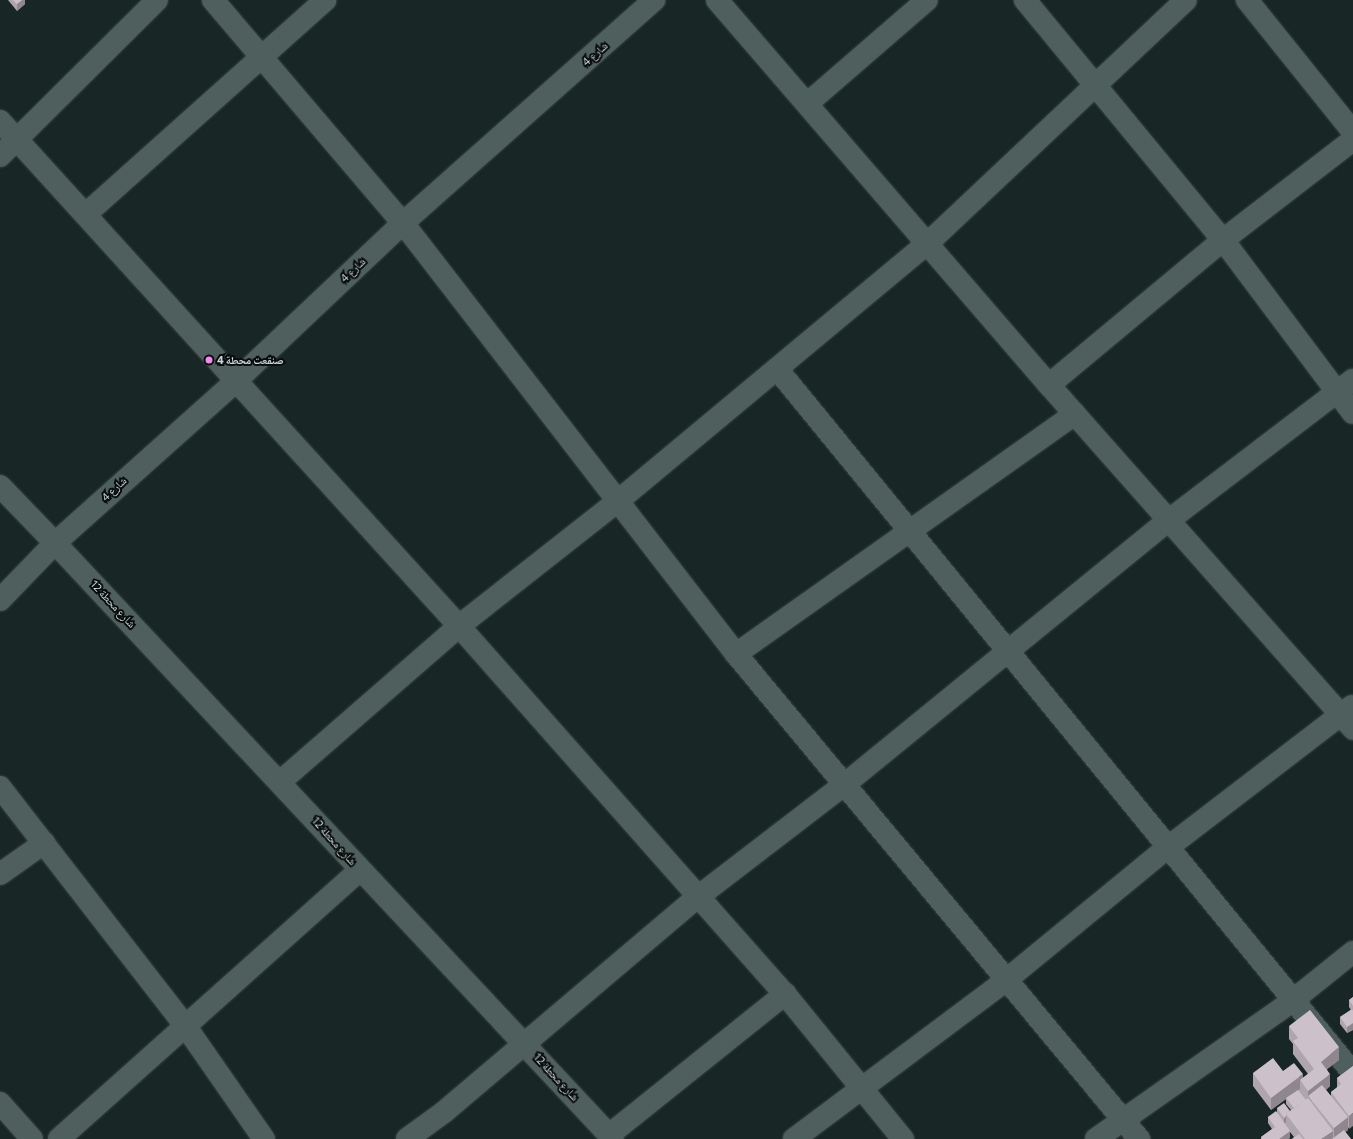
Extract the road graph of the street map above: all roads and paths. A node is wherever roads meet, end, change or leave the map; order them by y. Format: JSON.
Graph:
{"nodes":[{"id":1,"x":157,"y":0,"type":"edge"},
{"id":2,"x":213,"y":0,"type":"edge"},
{"id":3,"x":325,"y":0,"type":"edge"},
{"id":4,"x":654,"y":0,"type":"edge"},
{"id":5,"x":717,"y":0,"type":"edge"},
{"id":6,"x":927,"y":0,"type":"edge"},
{"id":7,"x":1025,"y":0,"type":"edge"},
{"id":8,"x":1186,"y":0,"type":"edge"},
{"id":9,"x":1247,"y":0,"type":"edge"},
{"id":10,"x":261,"y":58,"type":"junction"},
{"id":11,"x":1095,"y":86,"type":"junction"},
{"id":12,"x":808,"y":103,"type":"junction"},
{"id":13,"x":0,"y":121,"type":"edge"},
{"id":14,"x":1353,"y":132,"type":"edge"},
{"id":15,"x":17,"y":140,"type":"junction"},
{"id":16,"x":1353,"y":140,"type":"edge"},
{"id":17,"x":0,"y":156,"type":"edge"},
{"id":18,"x":86,"y":214,"type":"junction"},
{"id":19,"x":403,"y":223,"type":"junction"},
{"id":20,"x":1223,"y":240,"type":"junction"},
{"id":21,"x":928,"y":243,"type":"junction"},
{"id":22,"x":778,"y":370,"type":"junction"},
{"id":23,"x":237,"y":380,"type":"junction"},
{"id":24,"x":1049,"y":385,"type":"junction"},
{"id":25,"x":1346,"y":386,"type":"edge"},
{"id":26,"x":1353,"y":413,"type":"edge"},
{"id":27,"x":1075,"y":414,"type":"junction"},
{"id":28,"x":0,"y":486,"type":"edge"},
{"id":29,"x":618,"y":501,"type":"junction"},
{"id":30,"x":1169,"y":520,"type":"junction"},
{"id":31,"x":909,"y":533,"type":"junction"},
{"id":32,"x":55,"y":543,"type":"junction"},
{"id":33,"x":0,"y":600,"type":"edge"},
{"id":34,"x":459,"y":626,"type":"junction"},
{"id":35,"x":1009,"y":650,"type":"junction"},
{"id":36,"x":736,"y":654,"type":"junction"},
{"id":37,"x":1349,"y":717,"type":"edge"},
{"id":38,"x":281,"y":781,"type":"junction"},
{"id":39,"x":845,"y":784,"type":"junction"},
{"id":40,"x":0,"y":787,"type":"edge"},
{"id":41,"x":44,"y":843,"type":"junction"},
{"id":42,"x":1168,"y":848,"type":"junction"},
{"id":43,"x":360,"y":870,"type":"junction"},
{"id":44,"x":0,"y":874,"type":"edge"},
{"id":45,"x":699,"y":896,"type":"junction"},
{"id":46,"x":1353,"y":952,"type":"edge"},
{"id":47,"x":1005,"y":981,"type":"junction"},
{"id":48,"x":785,"y":994,"type":"junction"},
{"id":49,"x":1292,"y":1001,"type":"junction"},
{"id":50,"x":184,"y":1024,"type":"junction"},
{"id":51,"x":526,"y":1045,"type":"junction"},
{"id":52,"x":1353,"y":1073,"type":"edge"},
{"id":53,"x":860,"y":1086,"type":"junction"},
{"id":54,"x":0,"y":1103,"type":"edge"},
{"id":55,"x":1123,"y":1121,"type":"junction"},
{"id":56,"x":71,"y":1135,"type":"edge"},
{"id":57,"x":611,"y":1137,"type":"edge"},
{"id":58,"x":32,"y":1139,"type":"edge"},
{"id":59,"x":264,"y":1139,"type":"edge"},
{"id":60,"x":407,"y":1139,"type":"edge"},
{"id":61,"x":794,"y":1139,"type":"edge"},
{"id":62,"x":903,"y":1139,"type":"edge"},
{"id":63,"x":1096,"y":1139,"type":"edge"},
{"id":64,"x":1139,"y":1139,"type":"edge"}],
"edges":[{"from":1,"to":15,"type":"street"},
{"from":2,"to":10,"type":"street"},
{"from":3,"to":10,"type":"street"},
{"from":4,"to":19,"type":"street","name":"شارع 4"},
{"from":5,"to":12,"type":"street"},
{"from":6,"to":12,"type":"street"},
{"from":7,"to":11,"type":"street"},
{"from":8,"to":11,"type":"street"},
{"from":9,"to":14,"type":"street"},
{"from":10,"to":18,"type":"street"},
{"from":10,"to":19,"type":"street"},
{"from":11,"to":20,"type":"street"},
{"from":11,"to":21,"type":"street"},
{"from":12,"to":21,"type":"street"},
{"from":13,"to":15,"type":"street"},
{"from":15,"to":17,"type":"street"},
{"from":15,"to":18,"type":"street"},
{"from":16,"to":20,"type":"street"},
{"from":18,"to":23,"type":"street"},
{"from":19,"to":23,"type":"street","name":"شارع 4"},
{"from":19,"to":29,"type":"street"},
{"from":20,"to":24,"type":"street"},
{"from":20,"to":25,"type":"street"},
{"from":21,"to":22,"type":"street"},
{"from":21,"to":24,"type":"street"},
{"from":22,"to":29,"type":"street"},
{"from":22,"to":31,"type":"street"},
{"from":23,"to":32,"type":"street","name":"شارع 4"},
{"from":23,"to":34,"type":"street"},
{"from":24,"to":27,"type":"street"},
{"from":25,"to":26,"type":"street"},
{"from":25,"to":30,"type":"street"},
{"from":27,"to":30,"type":"street"},
{"from":27,"to":31,"type":"street"},
{"from":28,"to":32,"type":"street","name":"شارع محطة 12"},
{"from":29,"to":34,"type":"street"},
{"from":29,"to":36,"type":"street"},
{"from":30,"to":35,"type":"street"},
{"from":30,"to":37,"type":"street"},
{"from":31,"to":35,"type":"street"},
{"from":31,"to":36,"type":"street"},
{"from":32,"to":33,"type":"street","name":"شارع 4"},
{"from":32,"to":38,"type":"street","name":"شارع محطة 12"},
{"from":34,"to":38,"type":"street"},
{"from":34,"to":45,"type":"street"},
{"from":35,"to":39,"type":"street"},
{"from":35,"to":42,"type":"street"},
{"from":36,"to":39,"type":"street"},
{"from":37,"to":42,"type":"street"},
{"from":38,"to":43,"type":"street","name":"شارع محطة 12"},
{"from":39,"to":45,"type":"street"},
{"from":39,"to":47,"type":"street"},
{"from":40,"to":41,"type":"street"},
{"from":41,"to":44,"type":"street"},
{"from":41,"to":50,"type":"street"},
{"from":42,"to":47,"type":"street"},
{"from":42,"to":49,"type":"street"},
{"from":43,"to":50,"type":"street"},
{"from":43,"to":51,"type":"street","name":"شارع محطة 12"},
{"from":45,"to":48,"type":"street"},
{"from":45,"to":51,"type":"street"},
{"from":46,"to":49,"type":"street"},
{"from":47,"to":53,"type":"street"},
{"from":47,"to":55,"type":"street"},
{"from":48,"to":53,"type":"street"},
{"from":48,"to":57,"type":"street"},
{"from":49,"to":52,"type":"street"},
{"from":49,"to":55,"type":"street"},
{"from":50,"to":56,"type":"street"},
{"from":50,"to":59,"type":"street"},
{"from":51,"to":57,"type":"street","name":"شارع محطة 12"},
{"from":51,"to":60,"type":"street"},
{"from":53,"to":61,"type":"street"},
{"from":53,"to":62,"type":"street"},
{"from":54,"to":58,"type":"street"},
{"from":55,"to":63,"type":"street"},
{"from":55,"to":64,"type":"street"}]}
